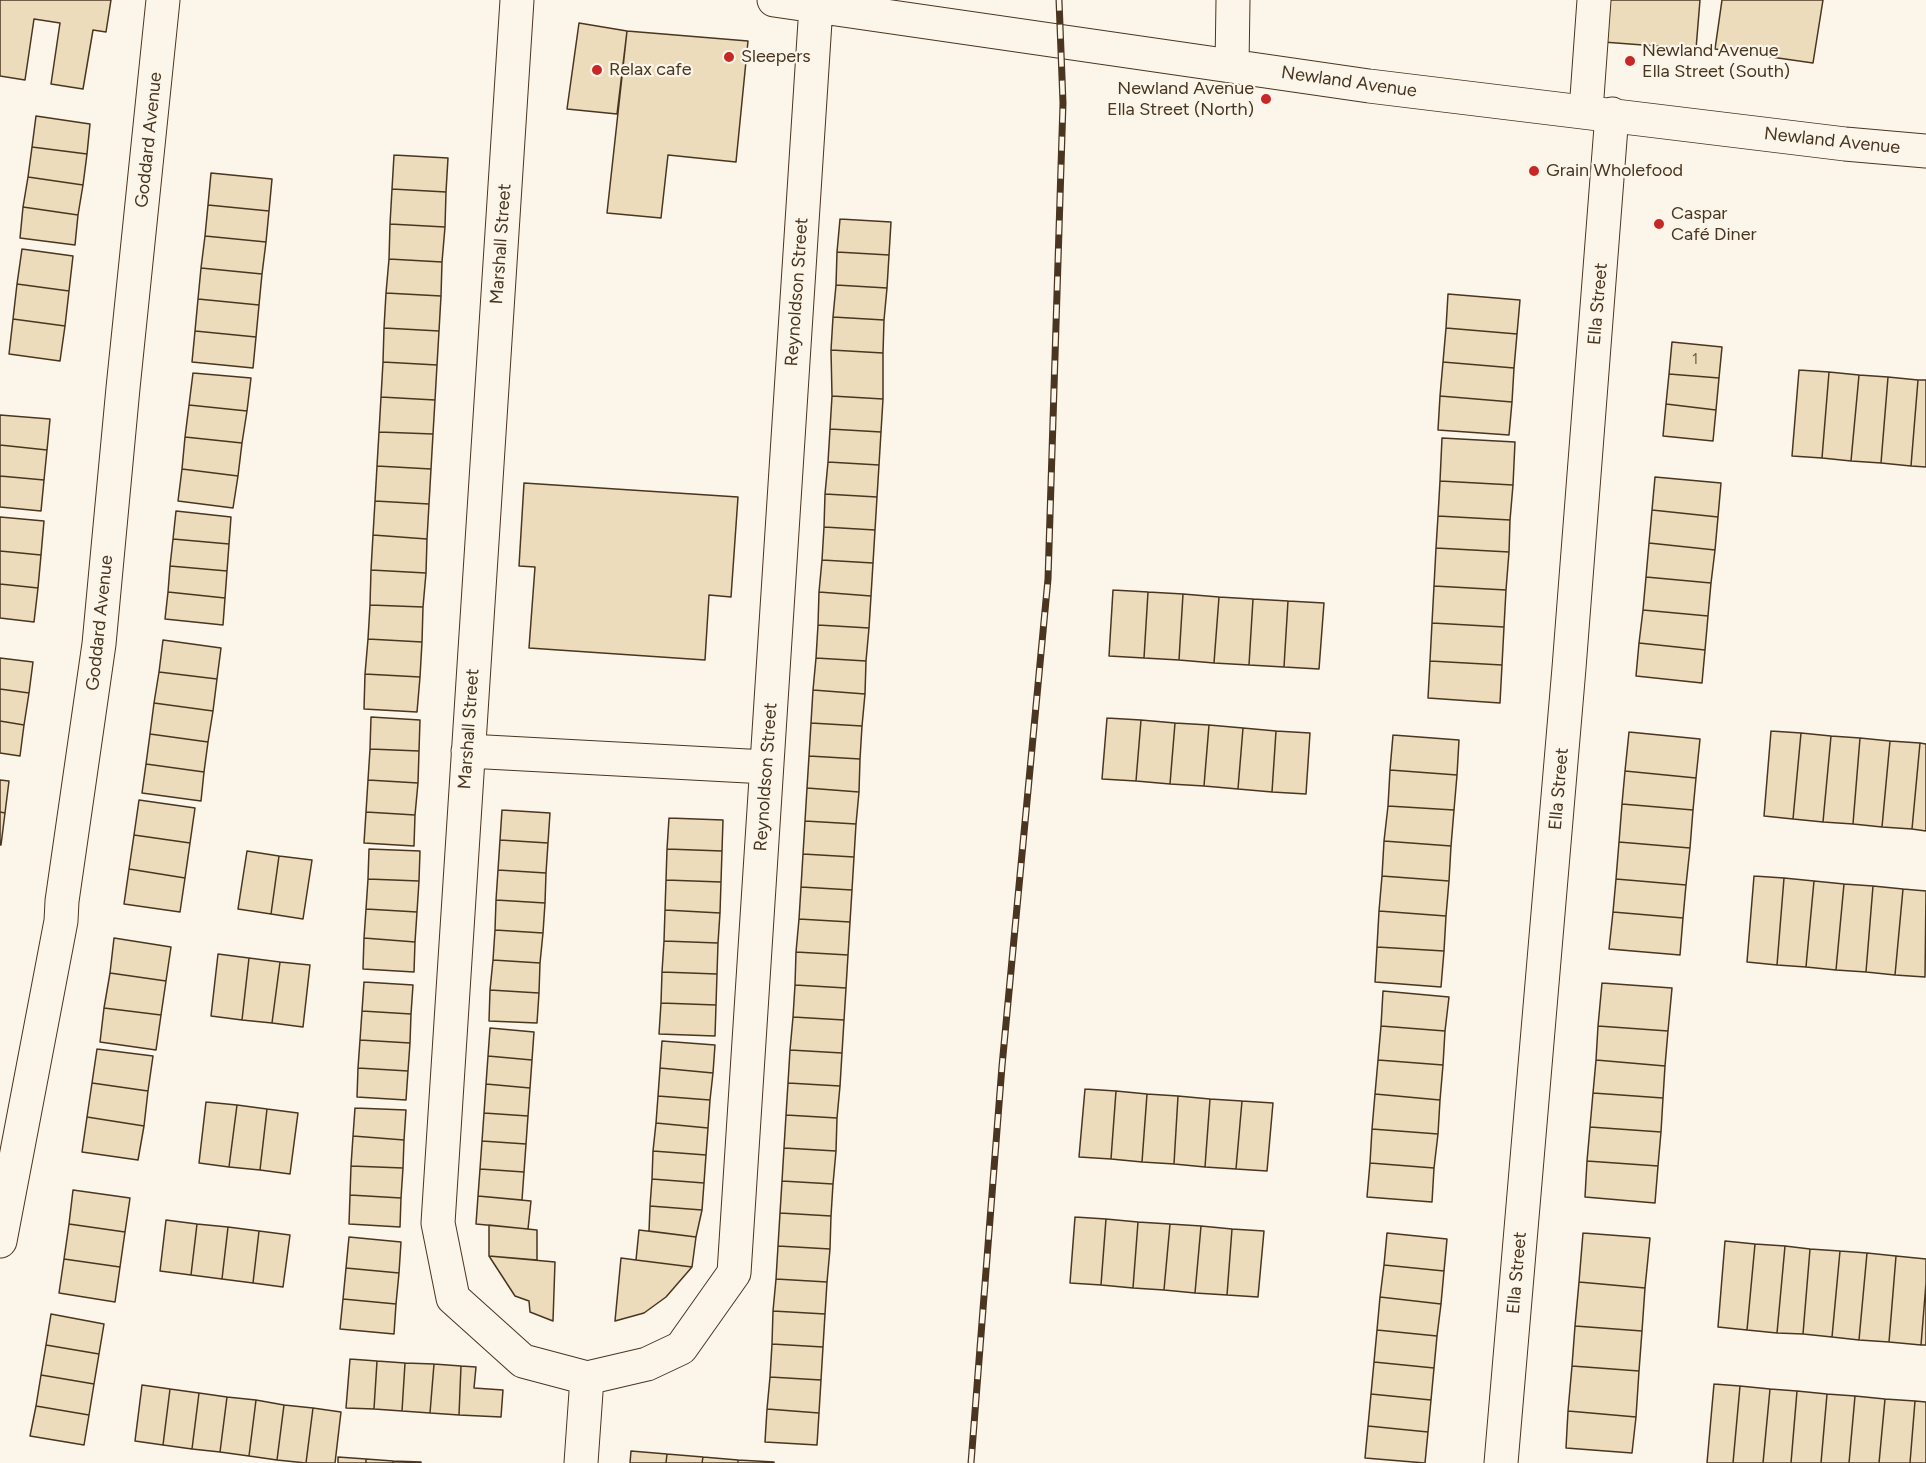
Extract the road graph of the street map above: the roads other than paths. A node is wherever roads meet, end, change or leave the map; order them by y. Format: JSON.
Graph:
{"nodes":[{"id":1,"x":163,"y":0,"type":"edge"},
{"id":2,"x":517,"y":0,"type":"edge"},
{"id":3,"x":774,"y":0,"type":"edge"},
{"id":4,"x":1233,"y":0,"type":"edge"},
{"id":5,"x":1594,"y":0,"type":"edge"},
{"id":6,"x":816,"y":6,"type":"junction"},
{"id":7,"x":1232,"y":66,"type":"junction"},
{"id":8,"x":1599,"y":113,"type":"junction"},
{"id":9,"x":1926,"y":151,"type":"edge"},
{"id":10,"x":468,"y":751,"type":"junction"},
{"id":11,"x":766,"y":767,"type":"junction"},
{"id":12,"x":0,"y":1241,"type":"edge"},
{"id":13,"x":587,"y":1378,"type":"junction"},
{"id":14,"x":581,"y":1463,"type":"edge"},
{"id":15,"x":1501,"y":1463,"type":"edge"}],
"edges":[{"from":1,"to":12,"type":"street","name":"Goddard Avenue"},
{"from":2,"to":10,"type":"street","name":"Marshall Street"},
{"from":3,"to":6,"type":"street","name":"Newland Avenue"},
{"from":4,"to":7,"type":"street"},
{"from":5,"to":8,"type":"street","name":"Ella Street"},
{"from":6,"to":7,"type":"street","name":"Newland Avenue"},
{"from":6,"to":11,"type":"street","name":"Reynoldson Street"},
{"from":7,"to":8,"type":"street","name":"Newland Avenue"},
{"from":8,"to":9,"type":"street","name":"Newland Avenue"},
{"from":8,"to":15,"type":"street","name":"Ella Street"},
{"from":10,"to":11,"type":"street"},
{"from":10,"to":13,"type":"street","name":"Marshall Street"},
{"from":11,"to":13,"type":"street","name":"Reynoldson Street"},
{"from":13,"to":14,"type":"street"}]}
